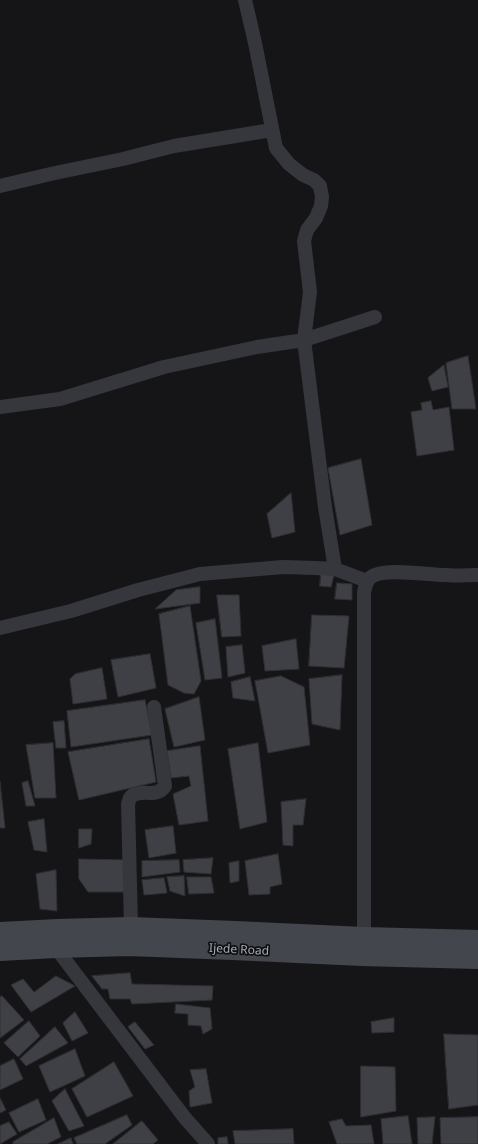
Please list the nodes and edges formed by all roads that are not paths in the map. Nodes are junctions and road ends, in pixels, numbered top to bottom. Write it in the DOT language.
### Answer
graph roads {
  1 [pos="245,0"];
  2 [pos="272,130"];
  3 [pos="0,186"];
  4 [pos="375,317"];
  5 [pos="304,340"];
  6 [pos="0,407"];
  7 [pos="335,569"];
  8 [pos="478,575"];
  9 [pos="367,581"];
  10 [pos="0,628"];
  11 [pos="154,707"];
  12 [pos="131,927"];
  13 [pos="0,932"];
  14 [pos="364,937"];
  15 [pos="478,940"];
  16 [pos="56,948"];
  17 [pos="0,951"];
  18 [pos="478,959"];
  19 [pos="208,1144"];
  1 -- 2 [label="street"];
  2 -- 3 [label="street"];
  2 -- 5 [label="street"];
  4 -- 5 [label="street"];
  5 -- 6 [label="street"];
  5 -- 7 [label="street"];
  7 -- 9 [label="street"];
  7 -- 10 [label="street"];
  8 -- 9 [label="street"];
  9 -- 14 [label="street"];
  11 -- 12 [label="street"];
  12 -- 13 [label="main road, Ijede Road"];
  12 -- 14 [label="main road, Ijede Road"];
  14 -- 15 [label="main road, Ijede Road"];
  16 -- 17 [label="main road, Ijede Road"];
  16 -- 18 [label="main road, Ijede Road"];
  16 -- 19 [label="street"];
}
